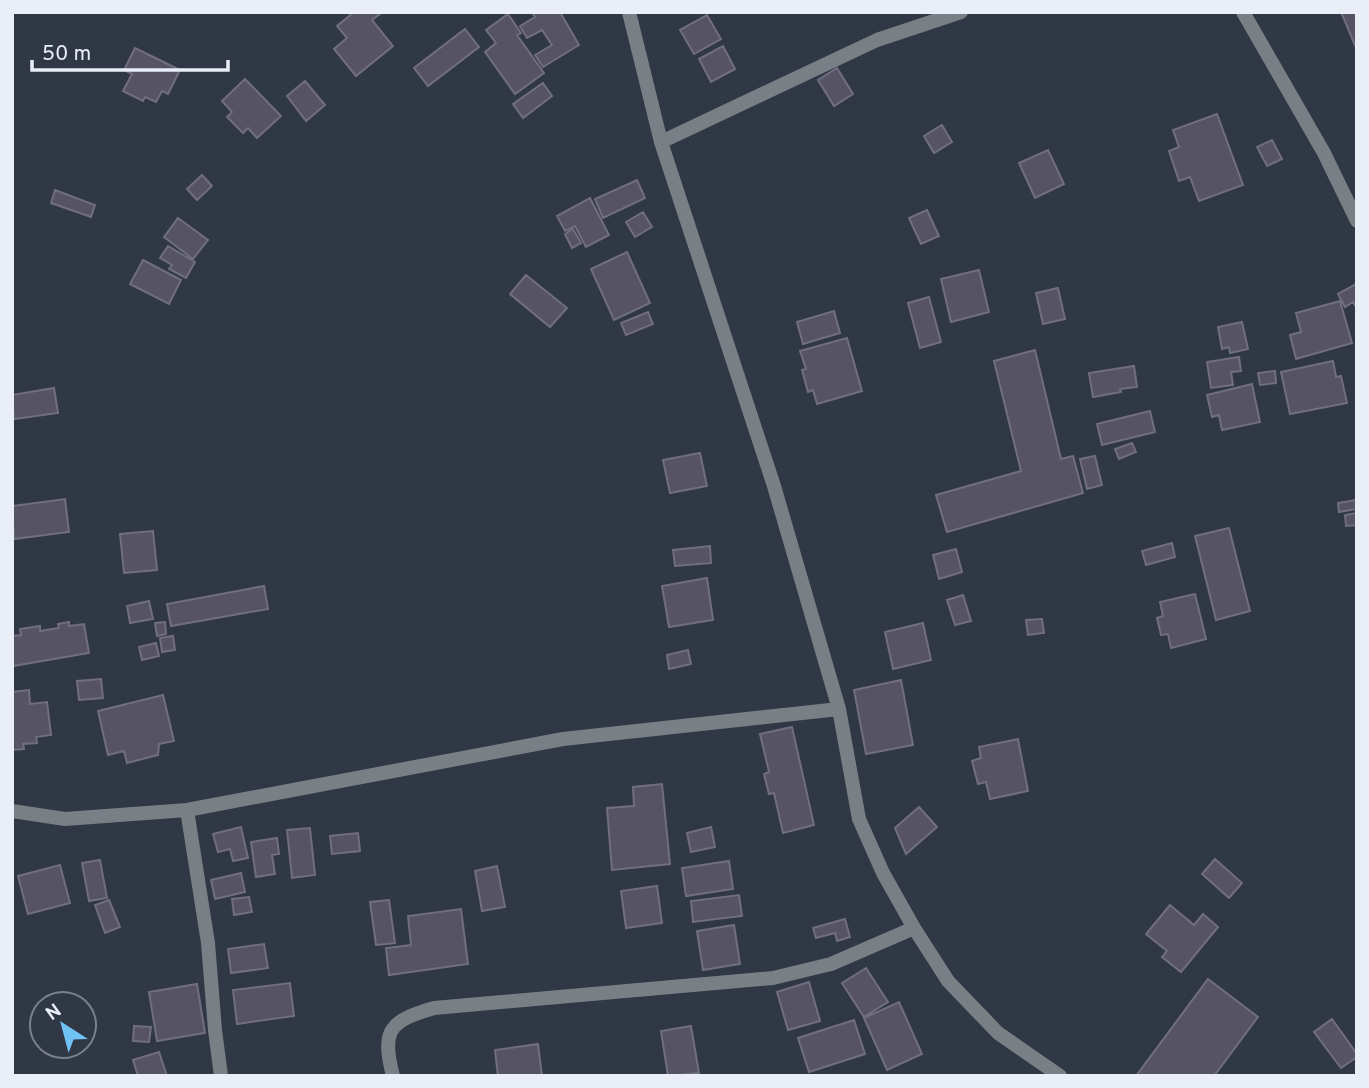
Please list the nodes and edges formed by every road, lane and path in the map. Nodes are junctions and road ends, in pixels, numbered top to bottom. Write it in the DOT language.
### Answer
graph roads {
  1 [pos="629,12"];
  2 [pos="961,12"];
  3 [pos="1243,12"];
  4 [pos="661,142"];
  5 [pos="1357,220"];
  6 [pos="839,709"];
  7 [pos="187,810"];
  8 [pos="12,811"];
  9 [pos="914,929"];
  10 [pos="221,1076"];
  11 [pos="393,1076"];
  12 [pos="1060,1076"];
  1 -- 4 [label="street"];
  2 -- 4 [label="street"];
  3 -- 5 [label="street"];
  4 -- 6 [label="street"];
  6 -- 7 [label="street"];
  6 -- 9 [label="street"];
  7 -- 8 [label="street"];
  7 -- 10 [label="street"];
  9 -- 11 [label="street"];
  9 -- 12 [label="street"];
}
